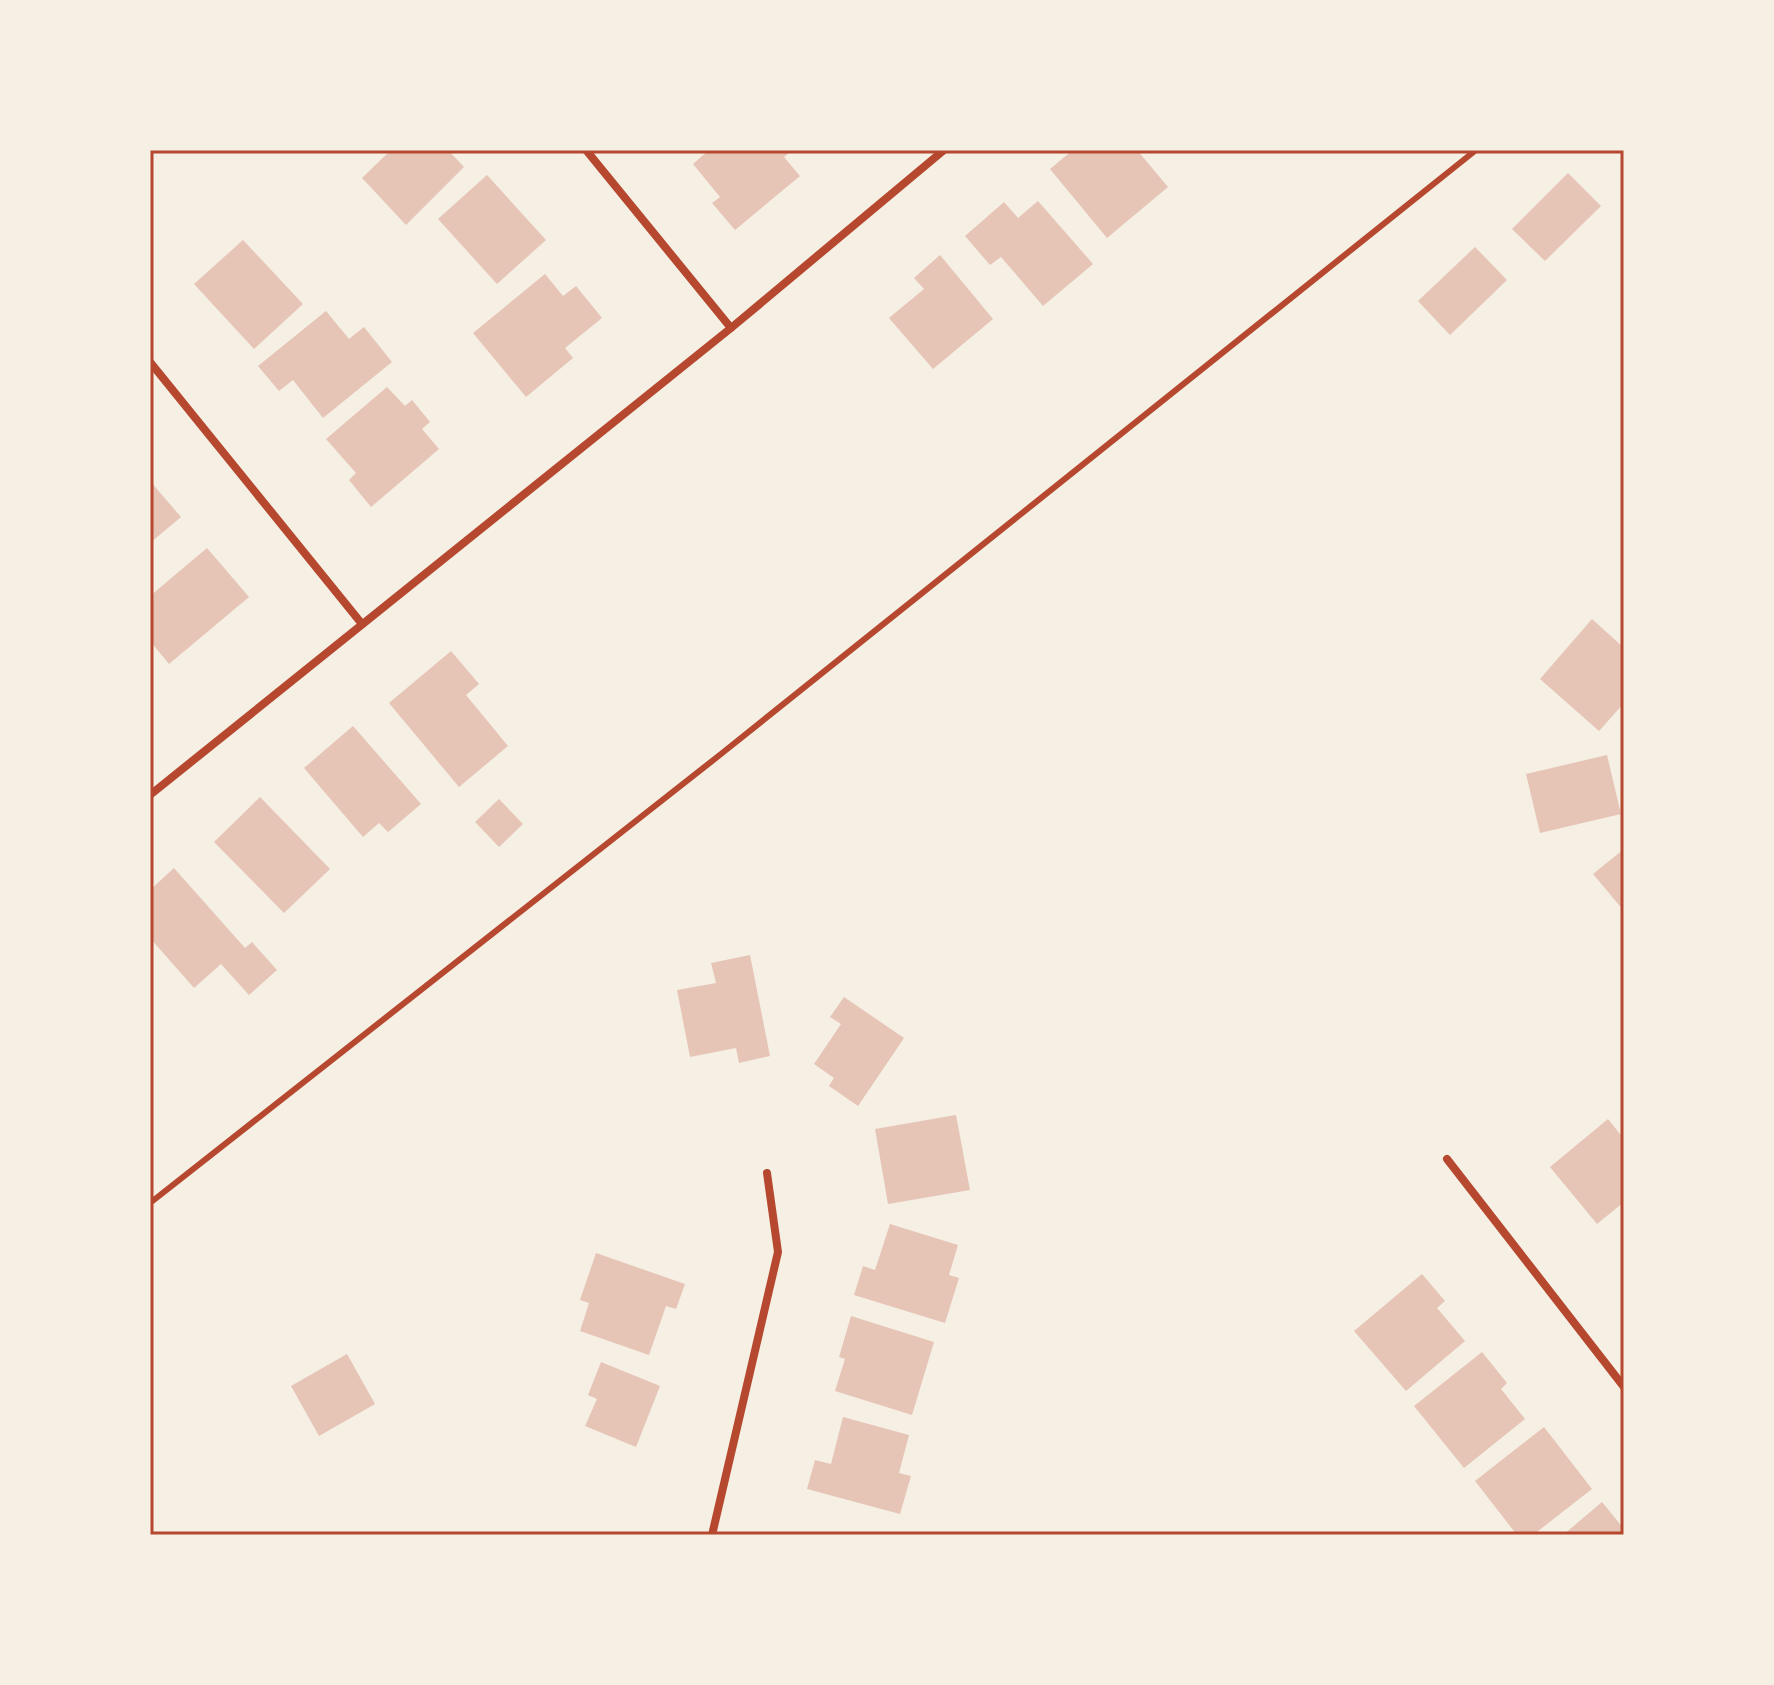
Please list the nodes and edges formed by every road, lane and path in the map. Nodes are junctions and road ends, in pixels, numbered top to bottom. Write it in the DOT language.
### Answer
graph roads {
  1 [pos="586,150"];
  2 [pos="944,150"];
  3 [pos="1476,150"];
  4 [pos="731,328"];
  5 [pos="150,362"];
  6 [pos="362,624"];
  7 [pos="150,795"];
  8 [pos="1447,1159"];
  9 [pos="767,1173"];
  10 [pos="150,1203"];
  11 [pos="1624,1387"];
  12 [pos="712,1535"];
  1 -- 4 [label="street"];
  2 -- 4 [label="street"];
  3 -- 10 [label="lane"];
  4 -- 6 [label="street"];
  5 -- 6 [label="street"];
  6 -- 7 [label="street"];
  8 -- 11 [label="street"];
  9 -- 12 [label="street"];
}
